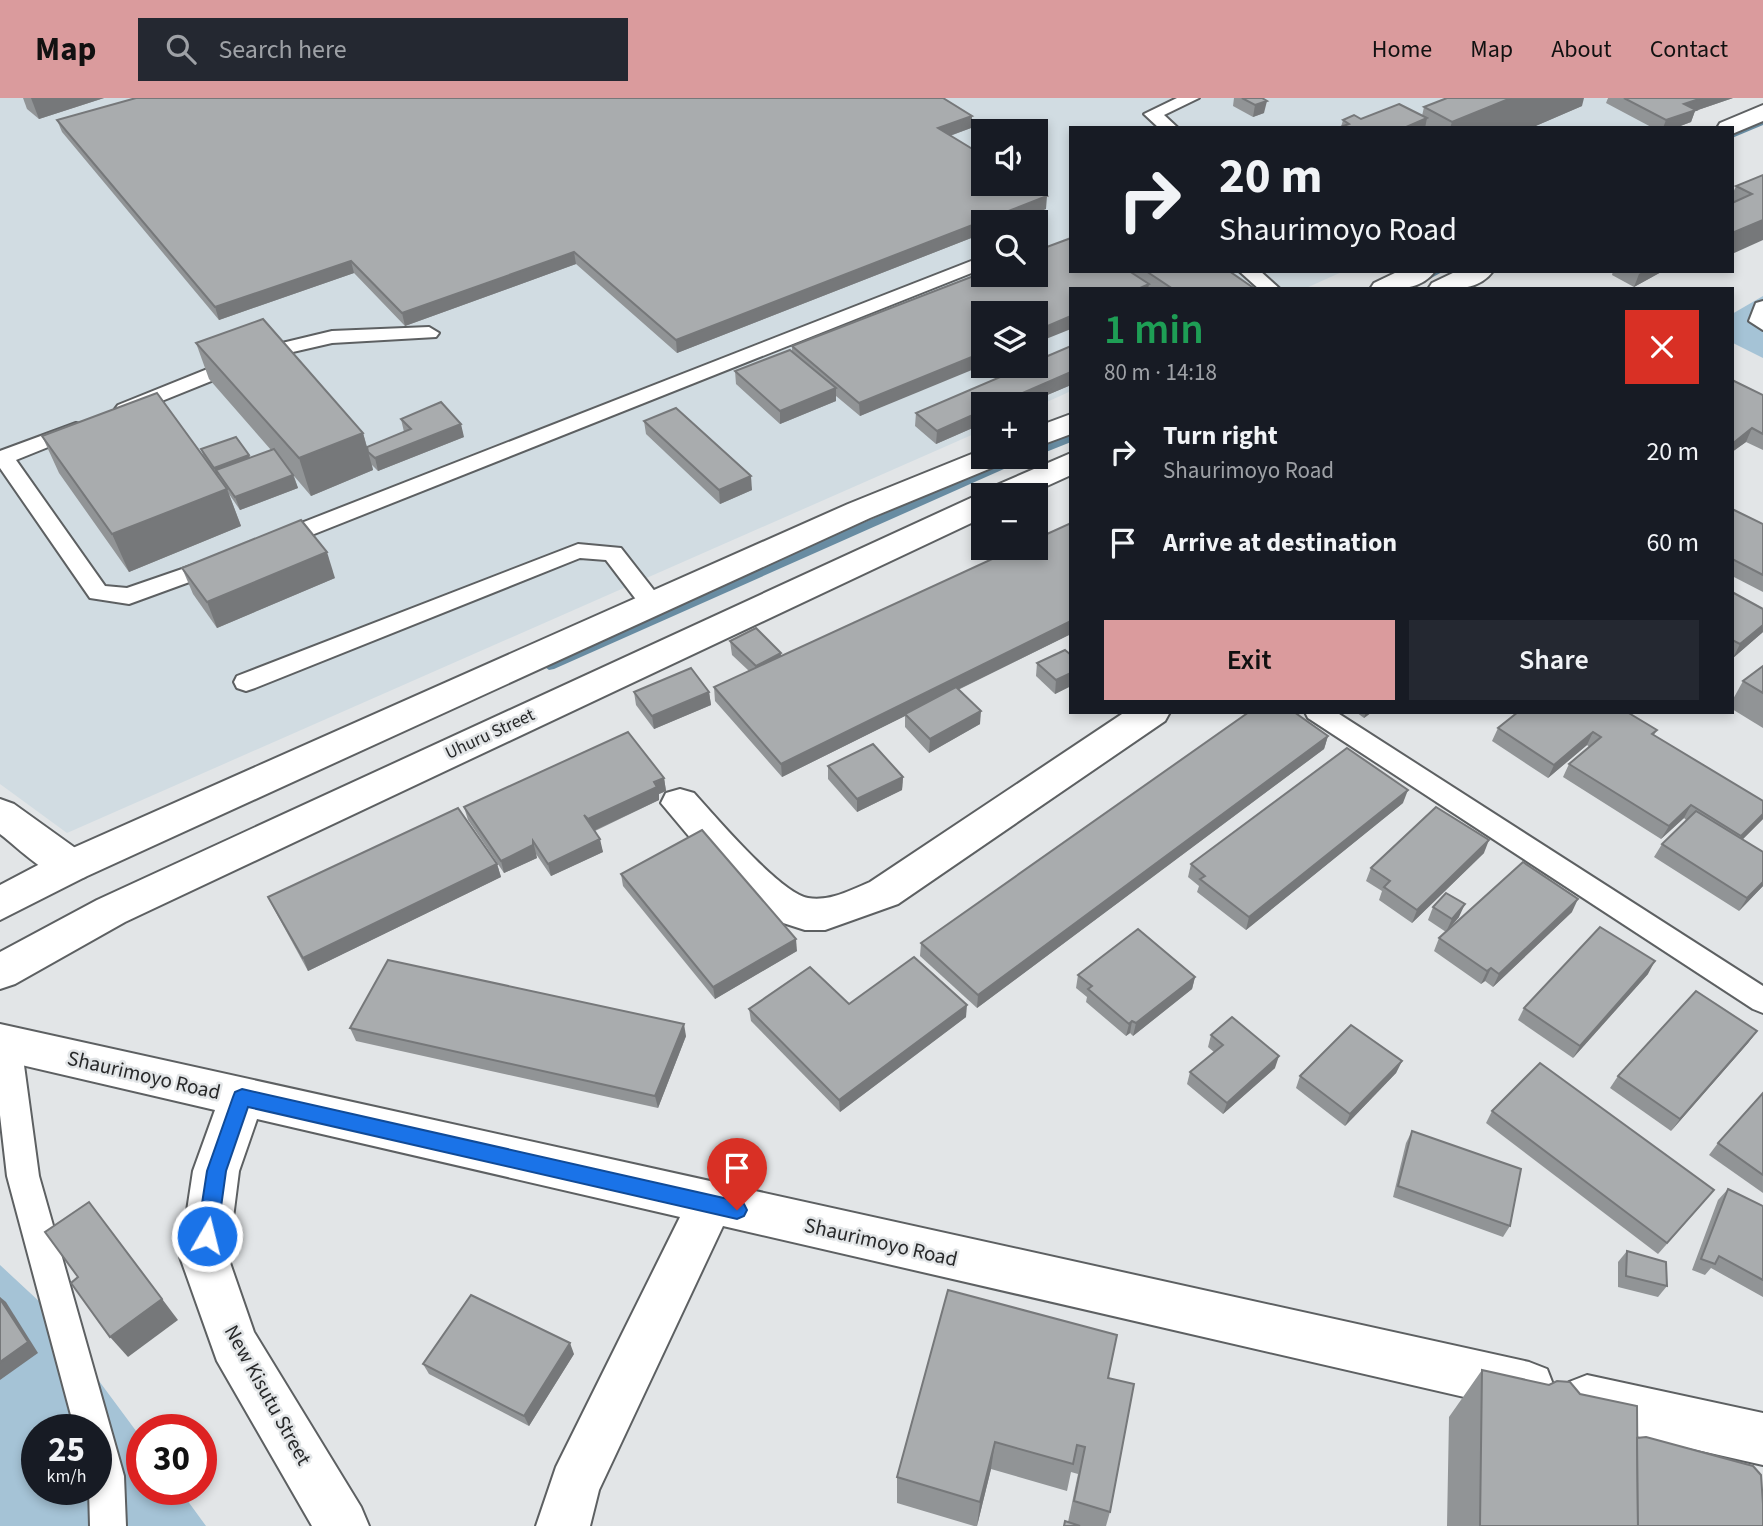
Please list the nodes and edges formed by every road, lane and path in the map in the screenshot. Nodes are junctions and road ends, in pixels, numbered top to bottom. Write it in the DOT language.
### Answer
graph roads {
  1 [pos="1191,98"];
  2 [pos="1763,112"];
  3 [pos="1167,126"];
  4 [pos="1734,126"];
  5 [pos="1763,138"];
  6 [pos="1734,151"];
  7 [pos="971,266"];
  8 [pos="1251,273"];
  9 [pos="1417,273"];
  10 [pos="1475,273"];
  11 [pos="1268,287"];
  12 [pos="1388,287"];
  13 [pos="1446,287"];
  14 [pos="1763,307"];
  15 [pos="1763,324"];
  16 [pos="429,333"];
  17 [pos="1069,424"];
  18 [pos="1048,433"];
  19 [pos="2,458"];
  20 [pos="971,464"];
  21 [pos="1069,464"];
  22 [pos="1027,483"];
  23 [pos="971,510"];
  24 [pos="652,604"];
  25 [pos="246,682"];
  26 [pos="1149,714"];
  27 [pos="1320,714"];
  28 [pos="680,803"];
  29 [pos="0,814"];
  30 [pos="71,866"];
  31 [pos="0,904"];
  32 [pos="0,972"];
  33 [pos="1763,1001"];
  34 [pos="3,1042"];
  35 [pos="242,1097"];
  36 [pos="710,1204"];
  37 [pos="89,1414"];
  38 [pos="1763,1439"];
  39 [pos="107,1505"];
  40 [pos="108,1526"];
  41 [pos="342,1526"];
  42 [pos="563,1526"];
  1 -- 3 [label="lane"];
  2 -- 4 [label="street"];
  5 -- 6 [label="street"];
  7 -- 19 [label="lane"];
  8 -- 11 [label="lane"];
  9 -- 12 [label="street"];
  10 -- 13 [label="street"];
  14 -- 15 [label="lane"];
  16 -- 19 [label="lane"];
  17 -- 18 [label="street"];
  20 -- 24 [label="street"];
  21 -- 22 [label="street"];
  23 -- 32 [label="street, Uhuru Street"];
  24 -- 25 [label="lane"];
  24 -- 30 [label="street"];
  26 -- 28 [label="street"];
  27 -- 33 [label="lane"];
  29 -- 30 [label="street"];
  30 -- 31 [label="street"];
  34 -- 35 [label="street, Shaurimoyo Road"];
  34 -- 37 [label="lane"];
  35 -- 36 [label="street, Shaurimoyo Road"];
  35 -- 41 [label="street, New Kisutu Street"];
  36 -- 38 [label="street, Shaurimoyo Road"];
  36 -- 42 [label="street"];
  39 -- 40 [label="lane"];
}
